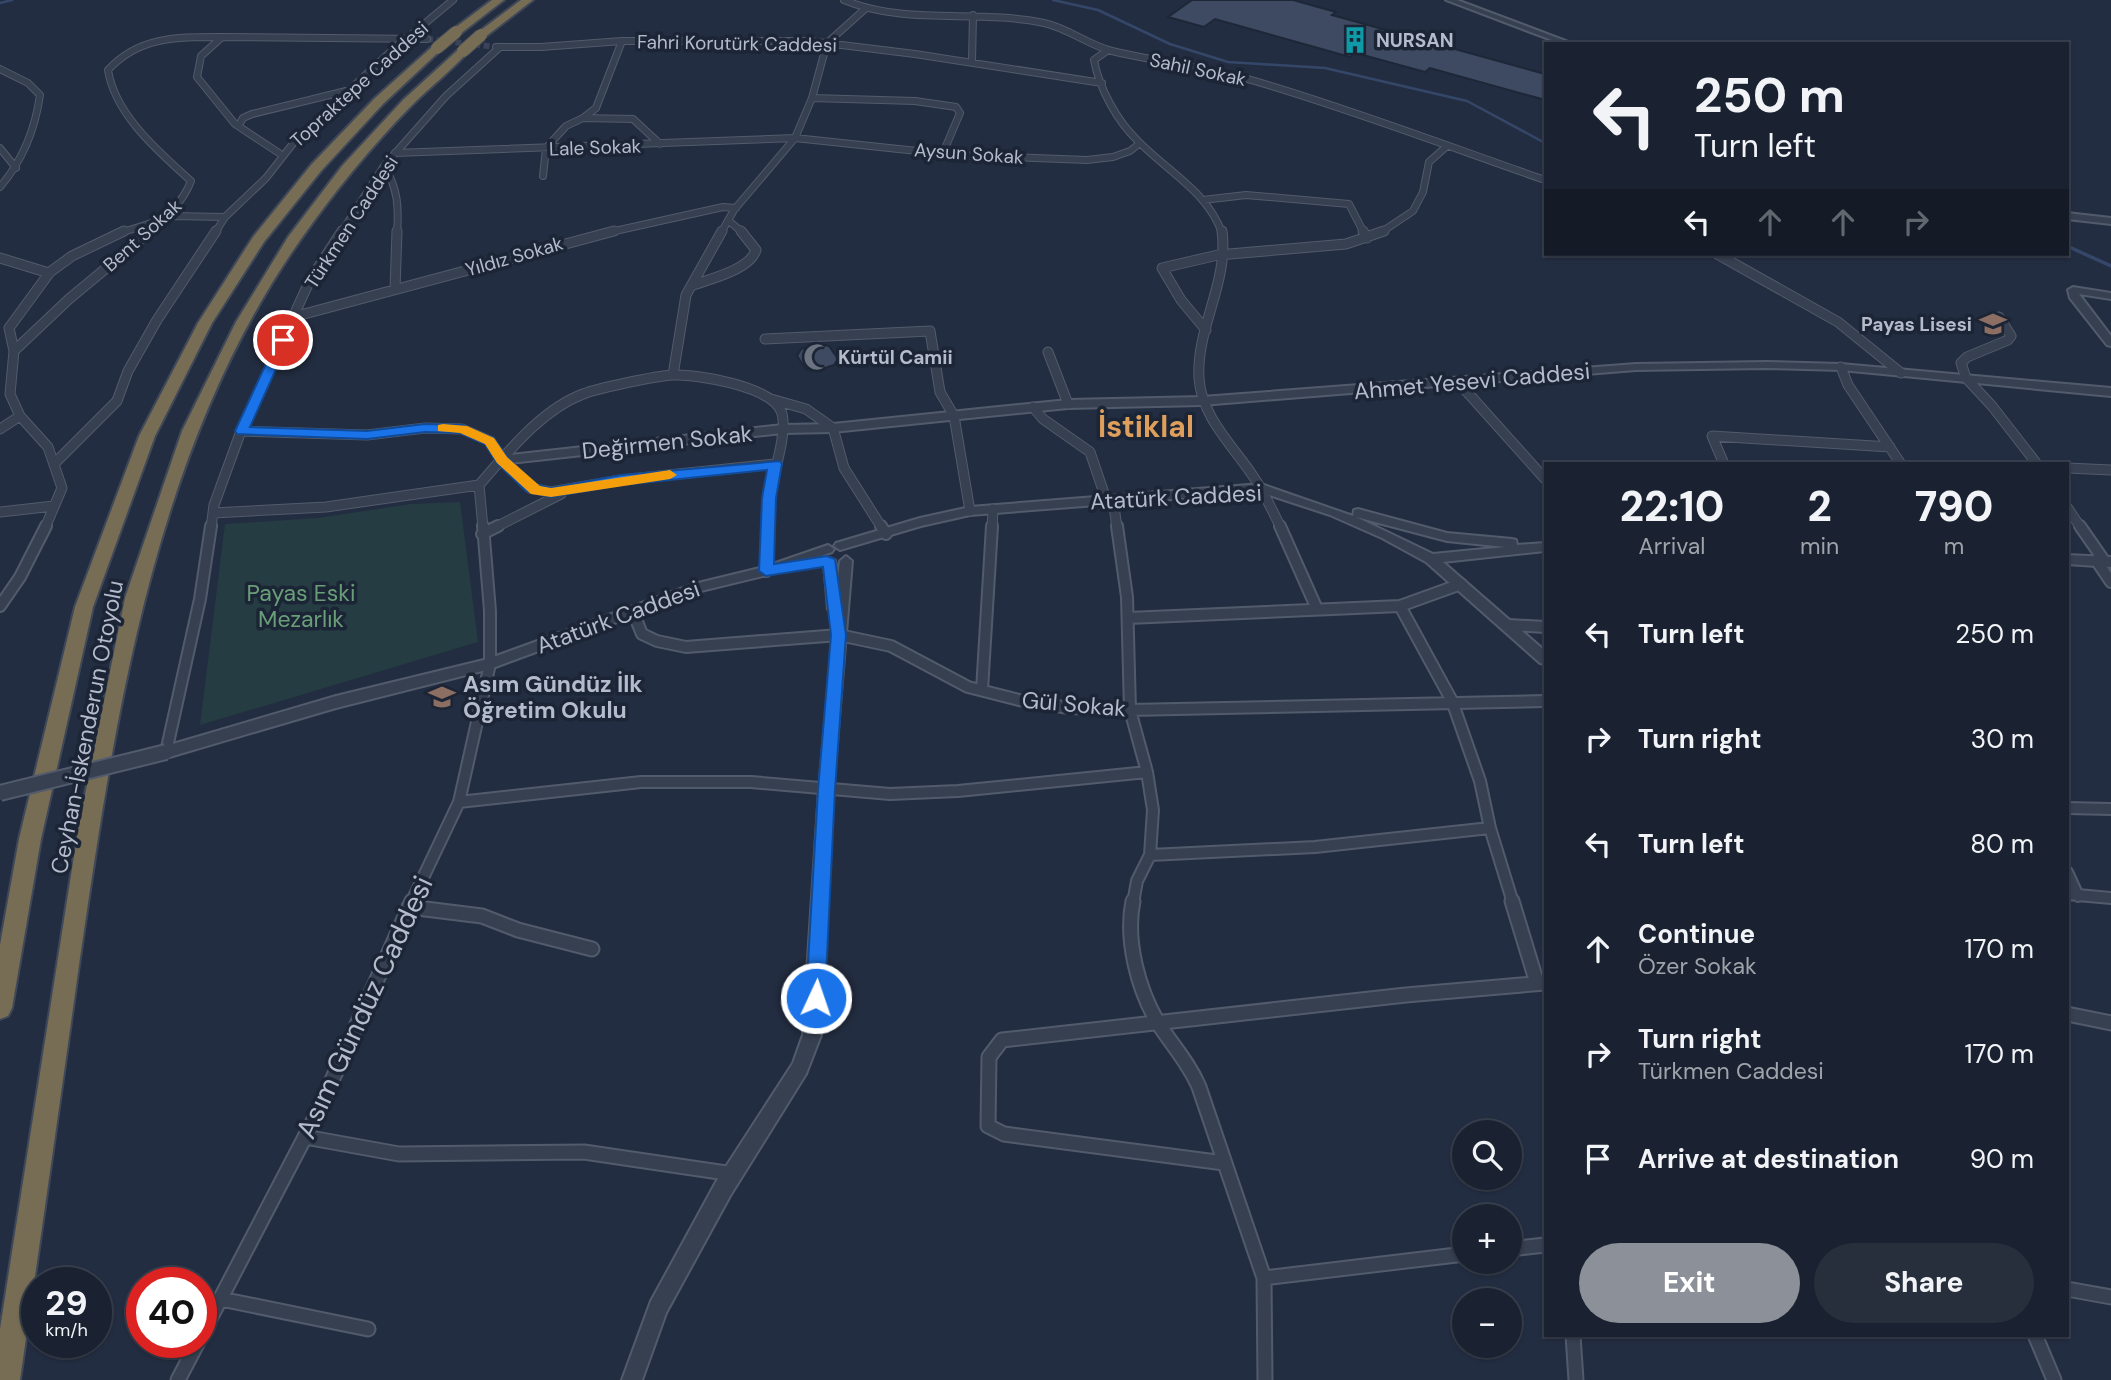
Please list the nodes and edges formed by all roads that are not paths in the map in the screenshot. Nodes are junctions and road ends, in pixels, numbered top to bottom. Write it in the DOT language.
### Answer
graph roads {
  1 [pos="453,0"];
  2 [pos="499,0"];
  3 [pos="528,0"];
  4 [pos="844,0"];
  5 [pos="1450,0"];
  6 [pos="864,9"];
  7 [pos="973,15"];
  8 [pos="222,37"];
  9 [pos="412,37"];
  10 [pos="622,41"];
  11 [pos="1565,42"];
  12 [pos="827,43"];
  13 [pos="432,44"];
  14 [pos="498,47"];
  15 [pos="1108,50"];
  16 [pos="972,62"];
  17 [pos="0,69"];
  18 [pos="1101,83"];
  19 [pos="349,91"];
  20 [pos="811,97"];
  21 [pos="583,118"];
  22 [pos="236,122"];
  23 [pos="795,138"];
  24 [pos="1140,143"];
  25 [pos="660,144"];
  26 [pos="1447,146"];
  27 [pos="0,148"];
  28 [pos="546,149"];
  29 [pos="395,153"];
  30 [pos="943,153"];
  31 [pos="282,155"];
  32 [pos="384,166"];
  33 [pos="16,168"];
  34 [pos="543,176"];
  35 [pos="1544,180"];
  36 [pos="0,187"];
  37 [pos="1203,200"];
  38 [pos="736,208"];
  39 [pos="2069,216"];
  40 [pos="166,217"];
  41 [pos="225,217"];
  42 [pos="728,220"];
  43 [pos="2111,221"];
  44 [pos="1367,238"];
  45 [pos="1223,254"];
  46 [pos="1721,256"];
  47 [pos="0,258"];
  48 [pos="49,273"];
  49 [pos="691,286"];
  50 [pos="395,289"];
  51 [pos="2111,296"];
  52 [pos="293,317"];
  53 [pos="1999,317"];
  54 [pos="1206,330"];
  55 [pos="765,339"];
  56 [pos="2111,343"];
  57 [pos="14,351"];
  58 [pos="1048,352"];
  59 [pos="1841,367"];
  60 [pos="1901,373"];
  61 [pos="673,375"];
  62 [pos="1966,378"];
  63 [pos="1459,383"];
  64 [pos="2111,392"];
  65 [pos="770,398"];
  66 [pos="1202,401"];
  67 [pos="1068,404"];
  68 [pos="1033,407"];
  69 [pos="20,416"];
  70 [pos="954,416"];
  71 [pos="833,428"];
  72 [pos="0,429"];
  73 [pos="783,429"];
  74 [pos="242,431"];
  75 [pos="1890,447"];
  76 [pos="502,460"];
  77 [pos="1723,462"];
  78 [pos="1900,462"];
  79 [pos="2034,462"];
  80 [pos="54,464"];
  81 [pos="775,464"];
  82 [pos="2069,468"];
  83 [pos="2111,470"];
  84 [pos="1544,478"];
  85 [pos="479,485"];
  86 [pos="1261,488"];
  87 [pos="568,490"];
  88 [pos="1110,499"];
  89 [pos="54,506"];
  90 [pos="993,509"];
  91 [pos="2069,510"];
  92 [pos="970,511"];
  93 [pos="0,513"];
  94 [pos="213,513"];
  95 [pos="1429,532"];
  96 [pos="482,534"];
  97 [pos="886,534"];
  98 [pos="1447,537"];
  99 [pos="1544,545"];
  100 [pos="1544,545"];
  101 [pos="1418,552"];
  102 [pos="837,556"];
  103 [pos="1457,556"];
  104 [pos="1431,559"];
  105 [pos="2069,559"];
  106 [pos="2104,562"];
  107 [pos="766,571"];
  108 [pos="2111,582"];
  109 [pos="1461,584"];
  110 [pos="1400,606"];
  111 [pos="0,607"];
  112 [pos="1317,609"];
  113 [pos="633,612"];
  114 [pos="1128,618"];
  115 [pos="1504,621"];
  116 [pos="1544,627"];
  117 [pos="839,635"];
  118 [pos="1544,658"];
  119 [pos="490,664"];
  120 [pos="982,690"];
  121 [pos="1452,701"];
  122 [pos="1544,701"];
  123 [pos="1130,710"];
  124 [pos="166,752"];
  125 [pos="1147,772"];
  126 [pos="826,790"];
  127 [pos="0,793"];
  128 [pos="459,802"];
  129 [pos="2069,808"];
  130 [pos="2111,809"];
  131 [pos="1490,828"];
  132 [pos="1150,855"];
  133 [pos="2072,895"];
  134 [pos="2111,898"];
  135 [pos="408,907"];
  136 [pos="592,950"];
  137 [pos="1541,983"];
  138 [pos="0,1009"];
  139 [pos="2069,1013"];
  140 [pos="1158,1023"];
  141 [pos="2111,1023"];
  142 [pos="305,1137"];
  143 [pos="1224,1163"];
  144 [pos="733,1174"];
  145 [pos="1544,1245"];
  146 [pos="1522,1248"];
  147 [pos="1452,1256"];
  148 [pos="1264,1278"];
  149 [pos="2069,1289"];
  150 [pos="2111,1297"];
  151 [pos="221,1299"];
  152 [pos="217,1306"];
  153 [pos="368,1329"];
  154 [pos="1573,1337"];
  155 [pos="2036,1337"];
  156 [pos="190,1358"];
  157 [pos="6,1380"];
  158 [pos="178,1380"];
  159 [pos="632,1380"];
  160 [pos="1265,1380"];
  161 [pos="1576,1380"];
  162 [pos="2054,1380"];
  1 -- 9 [label="street, Topraktepe Caddesi"];
  2 -- 13 [label="highway, Ceyhan-İskenderun Otoyolu, bridge"];
  3 -- 157 [label="highway, Ceyhan-İskenderun Otoyolu, bridge"];
  4 -- 6 [label="street, Sahil Sokak"];
  5 -- 11 [label="street"];
  6 -- 7 [label="street, Sahil Sokak"];
  6 -- 12 [label="street"];
  7 -- 15 [label="street, Sahil Sokak"];
  7 -- 16 [label="street"];
  8 -- 9 [label="street"];
  8 -- 22 [label="street"];
  8 -- 40 [label="street, Bent Sokak"];
  9 -- 13 [label="street"];
  9 -- 19 [label="street, Topraktepe Caddesi"];
  10 -- 12 [label="street, Fahri Korutürk Caddesi"];
  10 -- 14 [label="street, Fahri Korutürk Caddesi"];
  10 -- 21 [label="street"];
  12 -- 16 [label="street, Fahri Korutürk Caddesi"];
  12 -- 20 [label="street"];
  13 -- 138 [label="highway, Ceyhan-İskenderun Otoyolu"];
  14 -- 29 [label="street, Türkmen Caddesi"];
  15 -- 18 [label="street"];
  15 -- 26 [label="street, Sahil Sokak"];
  16 -- 18 [label="street, Fahri Korutürk Caddesi"];
  17 -- 33 [label="street"];
  18 -- 24 [label="street"];
  19 -- 22 [label="street"];
  19 -- 31 [label="street, Topraktepe Caddesi"];
  20 -- 23 [label="street"];
  20 -- 30 [label="street"];
  21 -- 25 [label="street"];
  21 -- 28 [label="street"];
  22 -- 31 [label="street"];
  23 -- 25 [label="street, Lale Sokak"];
  23 -- 30 [label="street, Aysun Sokak"];
  23 -- 38 [label="street"];
  24 -- 30 [label="street, Aysun Sokak"];
  24 -- 37 [label="street"];
  25 -- 28 [label="street, Lale Sokak"];
  26 -- 35 [label="street, Sahil Sokak"];
  26 -- 44 [label="street"];
  27 -- 33 [label="street"];
  28 -- 29 [label="street, Lale Sokak"];
  28 -- 34 [label="street"];
  29 -- 32 [label="street, Türkmen Caddesi"];
  31 -- 41 [label="street, Topraktepe Caddesi"];
  32 -- 50 [label="street"];
  32 -- 52 [label="street, Türkmen Caddesi"];
  33 -- 36 [label="street"];
  37 -- 44 [label="street"];
  37 -- 45 [label="street"];
  38 -- 42 [label="street"];
  38 -- 50 [label="street, Yıldız Sokak"];
  39 -- 43 [label="street"];
  40 -- 41 [label="street"];
  40 -- 48 [label="street"];
  40 -- 57 [label="street, Bent Sokak"];
  41 -- 80 [label="street, Topraktepe Caddesi"];
  42 -- 49 [label="street"];
  42 -- 49 [label="street"];
  44 -- 45 [label="street"];
  45 -- 54 [label="street"];
  45 -- 54 [label="street"];
  46 -- 60 [label="street"];
  47 -- 48 [label="street"];
  48 -- 57 [label="street"];
  49 -- 61 [label="street"];
  50 -- 52 [label="street, Yıldız Sokak"];
  51 -- 56 [label="street"];
  52 -- 74 [label="street, Türkmen Caddesi"];
  53 -- 62 [label="street"];
  54 -- 66 [label="street"];
  55 -- 70 [label="street"];
  57 -- 69 [label="street"];
  58 -- 67 [label="street"];
  59 -- 60 [label="street, Ahmet Yesevi Caddesi"];
  59 -- 63 [label="street, Ahmet Yesevi Caddesi"];
  59 -- 75 [label="street"];
  60 -- 62 [label="street, Ahmet Yesevi Caddesi"];
  61 -- 65 [label="street"];
  61 -- 76 [label="street"];
  62 -- 64 [label="street, Ahmet Yesevi Caddesi"];
  62 -- 79 [label="street"];
  63 -- 66 [label="street, Ahmet Yesevi Caddesi"];
  63 -- 84 [label="street"];
  65 -- 71 [label="street"];
  65 -- 73 [label="street"];
  66 -- 67 [label="street, Ahmet Yesevi Caddesi"];
  66 -- 86 [label="street"];
  67 -- 68 [label="street, Ahmet Yesevi Caddesi"];
  68 -- 70 [label="street, Ahmet Yesevi Caddesi"];
  68 -- 88 [label="street"];
  69 -- 72 [label="street"];
  69 -- 80 [label="street"];
  70 -- 71 [label="street, Ahmet Yesevi Caddesi"];
  70 -- 92 [label="street"];
  71 -- 73 [label="street, Değirmen Sokak"];
  71 -- 97 [label="street"];
  73 -- 76 [label="street, Değirmen Sokak"];
  73 -- 81 [label="street"];
  74 -- 76 [label="street"];
  74 -- 94 [label="street, Türkmen Caddesi"];
  75 -- 77 [label="street"];
  75 -- 78 [label="street"];
  76 -- 85 [label="street"];
  76 -- 87 [label="street"];
  80 -- 89 [label="street"];
  81 -- 87 [label="street"];
  81 -- 107 [label="street"];
  82 -- 83 [label="street"];
  85 -- 94 [label="street"];
  85 -- 96 [label="street, Asım Gündüz Caddesi"];
  86 -- 88 [label="street, Atatürk Caddesi"];
  86 -- 95 [label="street"];
  86 -- 101 [label="street, Atatürk Caddesi"];
  86 -- 112 [label="street"];
  87 -- 96 [label="street"];
  88 -- 90 [label="street, Atatürk Caddesi"];
  88 -- 114 [label="street"];
  89 -- 93 [label="street"];
  89 -- 111 [label="street"];
  90 -- 92 [label="street, Atatürk Caddesi"];
  90 -- 120 [label="street"];
  91 -- 106 [label="street"];
  92 -- 97 [label="street, Atatürk Caddesi"];
  94 -- 124 [label="street, Türkmen Caddesi"];
  95 -- 98 [label="street"];
  95 -- 101 [label="street"];
  96 -- 119 [label="street, Asım Gündüz Caddesi"];
  97 -- 102 [label="street, Atatürk Caddesi"];
  98 -- 99 [label="street"];
  98 -- 103 [label="street"];
  100 -- 103 [label="street"];
  101 -- 104 [label="street, Atatürk Caddesi"];
  102 -- 107 [label="street, Atatürk Caddesi"];
  102 -- 117 [label="street"];
  103 -- 104 [label="street"];
  103 -- 115 [label="street"];
  104 -- 109 [label="street, Atatürk Caddesi"];
  105 -- 106 [label="street"];
  106 -- 108 [label="street"];
  107 -- 113 [label="street, Atatürk Caddesi"];
  109 -- 110 [label="street"];
  109 -- 115 [label="street, Atatürk Caddesi"];
  110 -- 112 [label="street"];
  110 -- 121 [label="street"];
  112 -- 114 [label="street"];
  113 -- 117 [label="street, Gül Sokak"];
  113 -- 119 [label="street, Atatürk Caddesi"];
  114 -- 123 [label="street"];
  115 -- 116 [label="street"];
  115 -- 118 [label="street"];
  117 -- 120 [label="street, Gül Sokak"];
  117 -- 126 [label="street"];
  119 -- 124 [label="street, Atatürk Caddesi"];
  119 -- 128 [label="street, Asım Gündüz Caddesi"];
  120 -- 123 [label="street, Gül Sokak"];
  121 -- 122 [label="street, Gül Sokak"];
  121 -- 123 [label="street, Gül Sokak"];
  121 -- 131 [label="street"];
  123 -- 125 [label="street"];
  124 -- 127 [label="street, Atatürk Caddesi, bridge"];
  125 -- 126 [label="street"];
  125 -- 132 [label="street"];
  126 -- 128 [label="street"];
  126 -- 144 [label="street"];
  128 -- 135 [label="street, Asım Gündüz Caddesi"];
  129 -- 130 [label="street"];
  131 -- 132 [label="street"];
  131 -- 137 [label="street"];
  132 -- 140 [label="street"];
  133 -- 134 [label="street"];
  135 -- 136 [label="street"];
  135 -- 142 [label="street, Asım Gündüz Caddesi"];
  137 -- 140 [label="street"];
  139 -- 141 [label="street"];
  140 -- 143 [label="street"];
  140 -- 143 [label="street"];
  142 -- 144 [label="street"];
  142 -- 151 [label="street, Asım Gündüz Caddesi"];
  143 -- 148 [label="street"];
  144 -- 159 [label="street"];
  145 -- 146 [label="street"];
  147 -- 148 [label="street"];
  148 -- 160 [label="street"];
  149 -- 150 [label="street"];
  151 -- 152 [label="street, Asım Gündüz Caddesi"];
  151 -- 153 [label="street"];
  154 -- 161 [label="street"];
  155 -- 162 [label="street"];
  156 -- 158 [label="street"];
}
